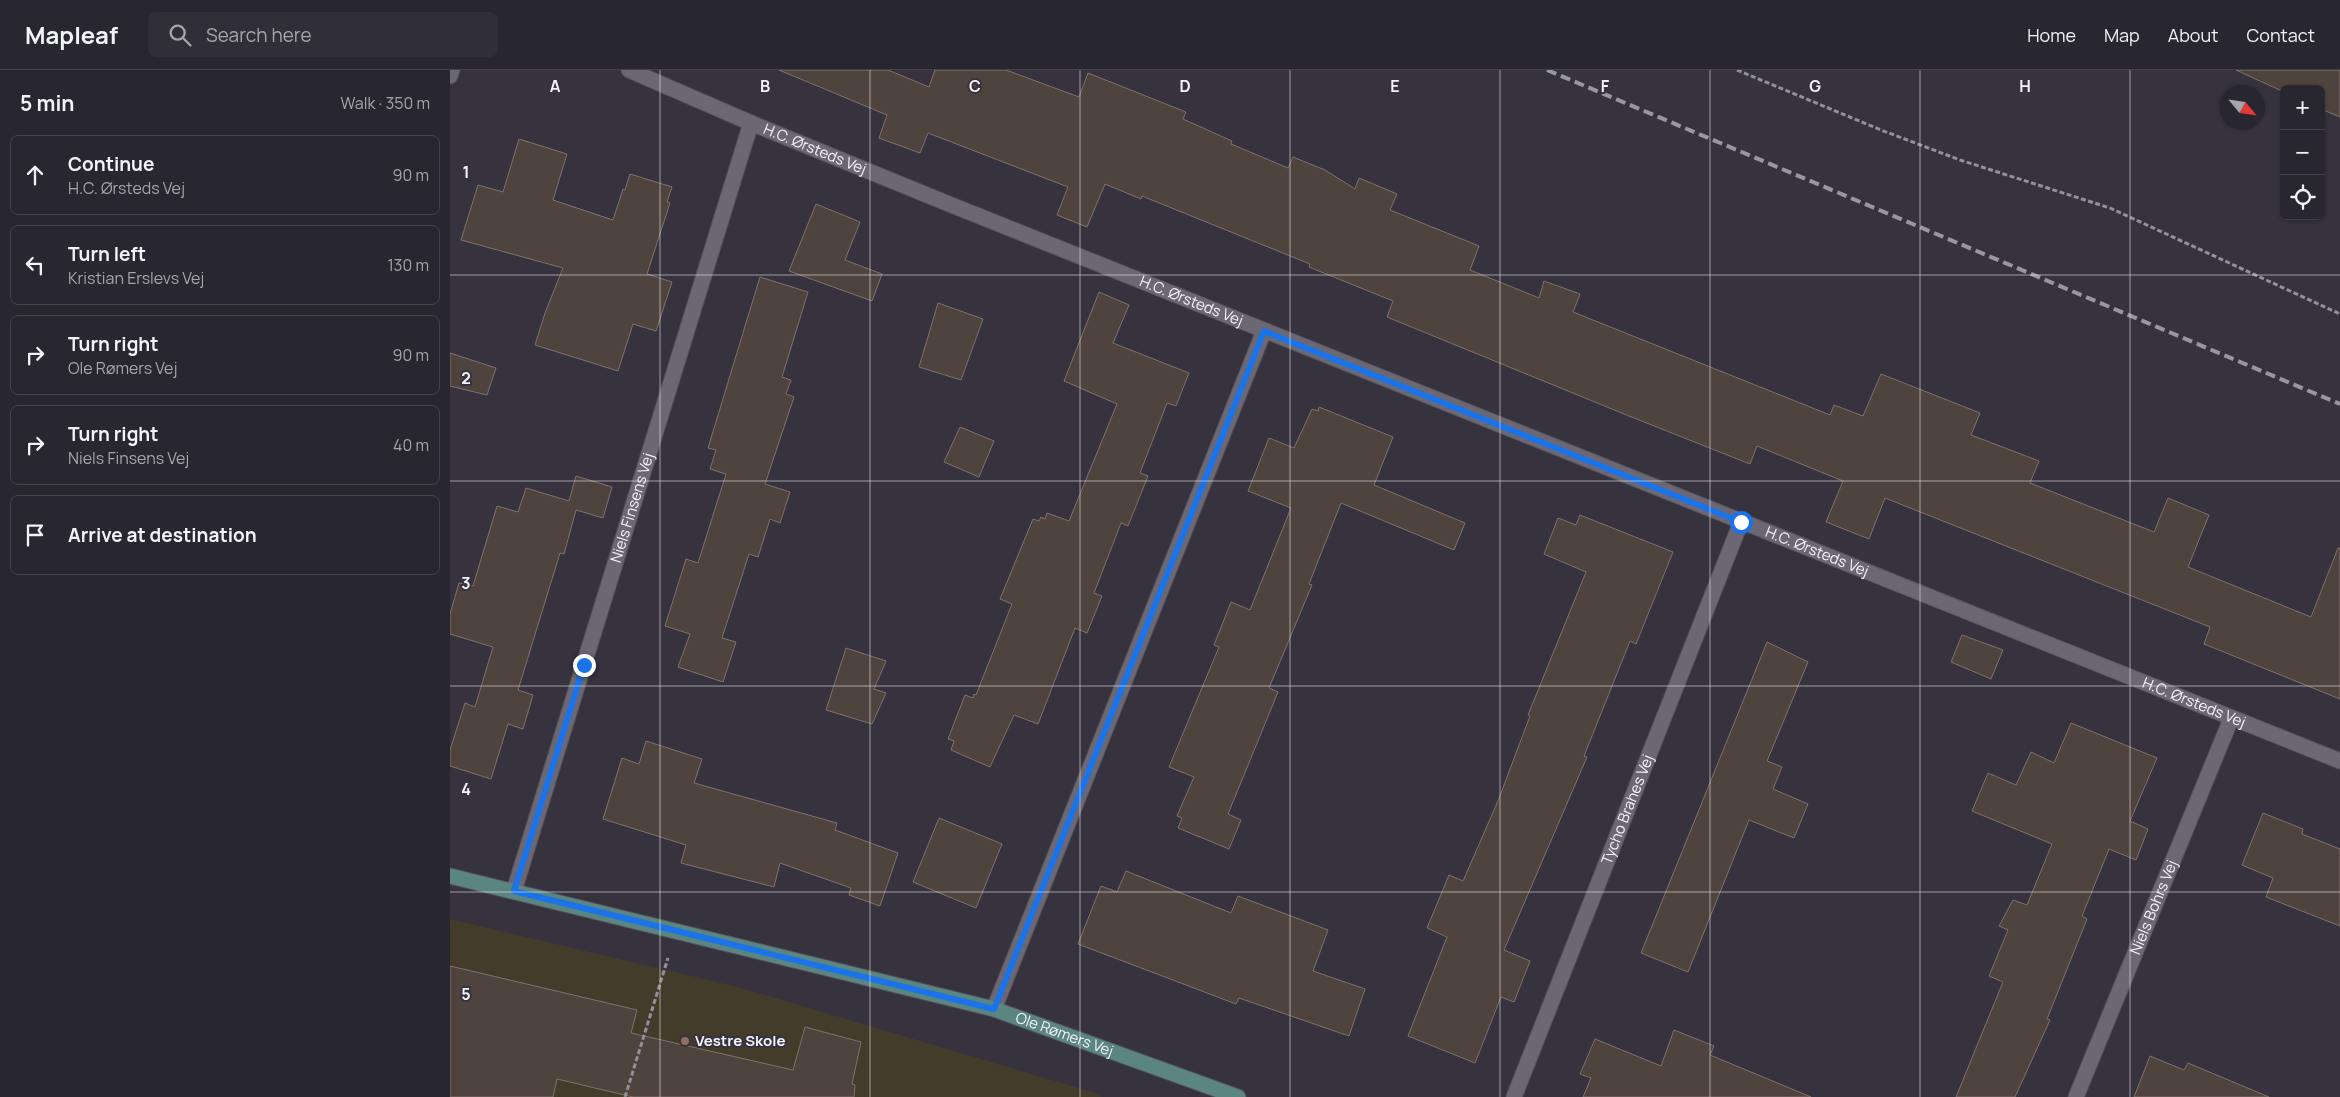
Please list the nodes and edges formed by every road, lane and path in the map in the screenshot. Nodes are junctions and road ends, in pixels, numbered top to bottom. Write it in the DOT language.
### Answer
graph roads {
  1 [pos="452,70"];
  2 [pos="629,70"];
  3 [pos="1737,70"];
  4 [pos="450,76"];
  5 [pos="751,123"];
  6 [pos="2340,314"];
  7 [pos="1264,331"];
  8 [pos="1741,522"];
  9 [pos="2232,718"];
  10 [pos="2340,761"];
  11 [pos="450,876"];
  12 [pos="514,891"];
  13 [pos="676,931"];
  14 [pos="994,1009"];
  15 [pos="625,1097"];
  16 [pos="1238,1097"];
  17 [pos="1514,1097"];
  18 [pos="2076,1097"];
  1 -- 4 [label="street"];
  2 -- 5 [label="street, H.C. Ørsteds Vej"];
  3 -- 6 [label="path"];
  5 -- 7 [label="street, H.C. Ørsteds Vej"];
  5 -- 12 [label="street, Niels Finsens Vej"];
  7 -- 8 [label="street, H.C. Ørsteds Vej"];
  7 -- 14 [label="street"];
  8 -- 9 [label="street, H.C. Ørsteds Vej"];
  8 -- 17 [label="street, Tycho Brahes Vej"];
  9 -- 10 [label="street, H.C. Ørsteds Vej"];
  9 -- 18 [label="street, Niels Bohrs Vej"];
  11 -- 12 [label="street, Ole Rømers Vej"];
  12 -- 13 [label="street, Ole Rømers Vej"];
  13 -- 14 [label="street, Ole Rømers Vej"];
  13 -- 15 [label="path"];
  14 -- 16 [label="street, Ole Rømers Vej"];
}
